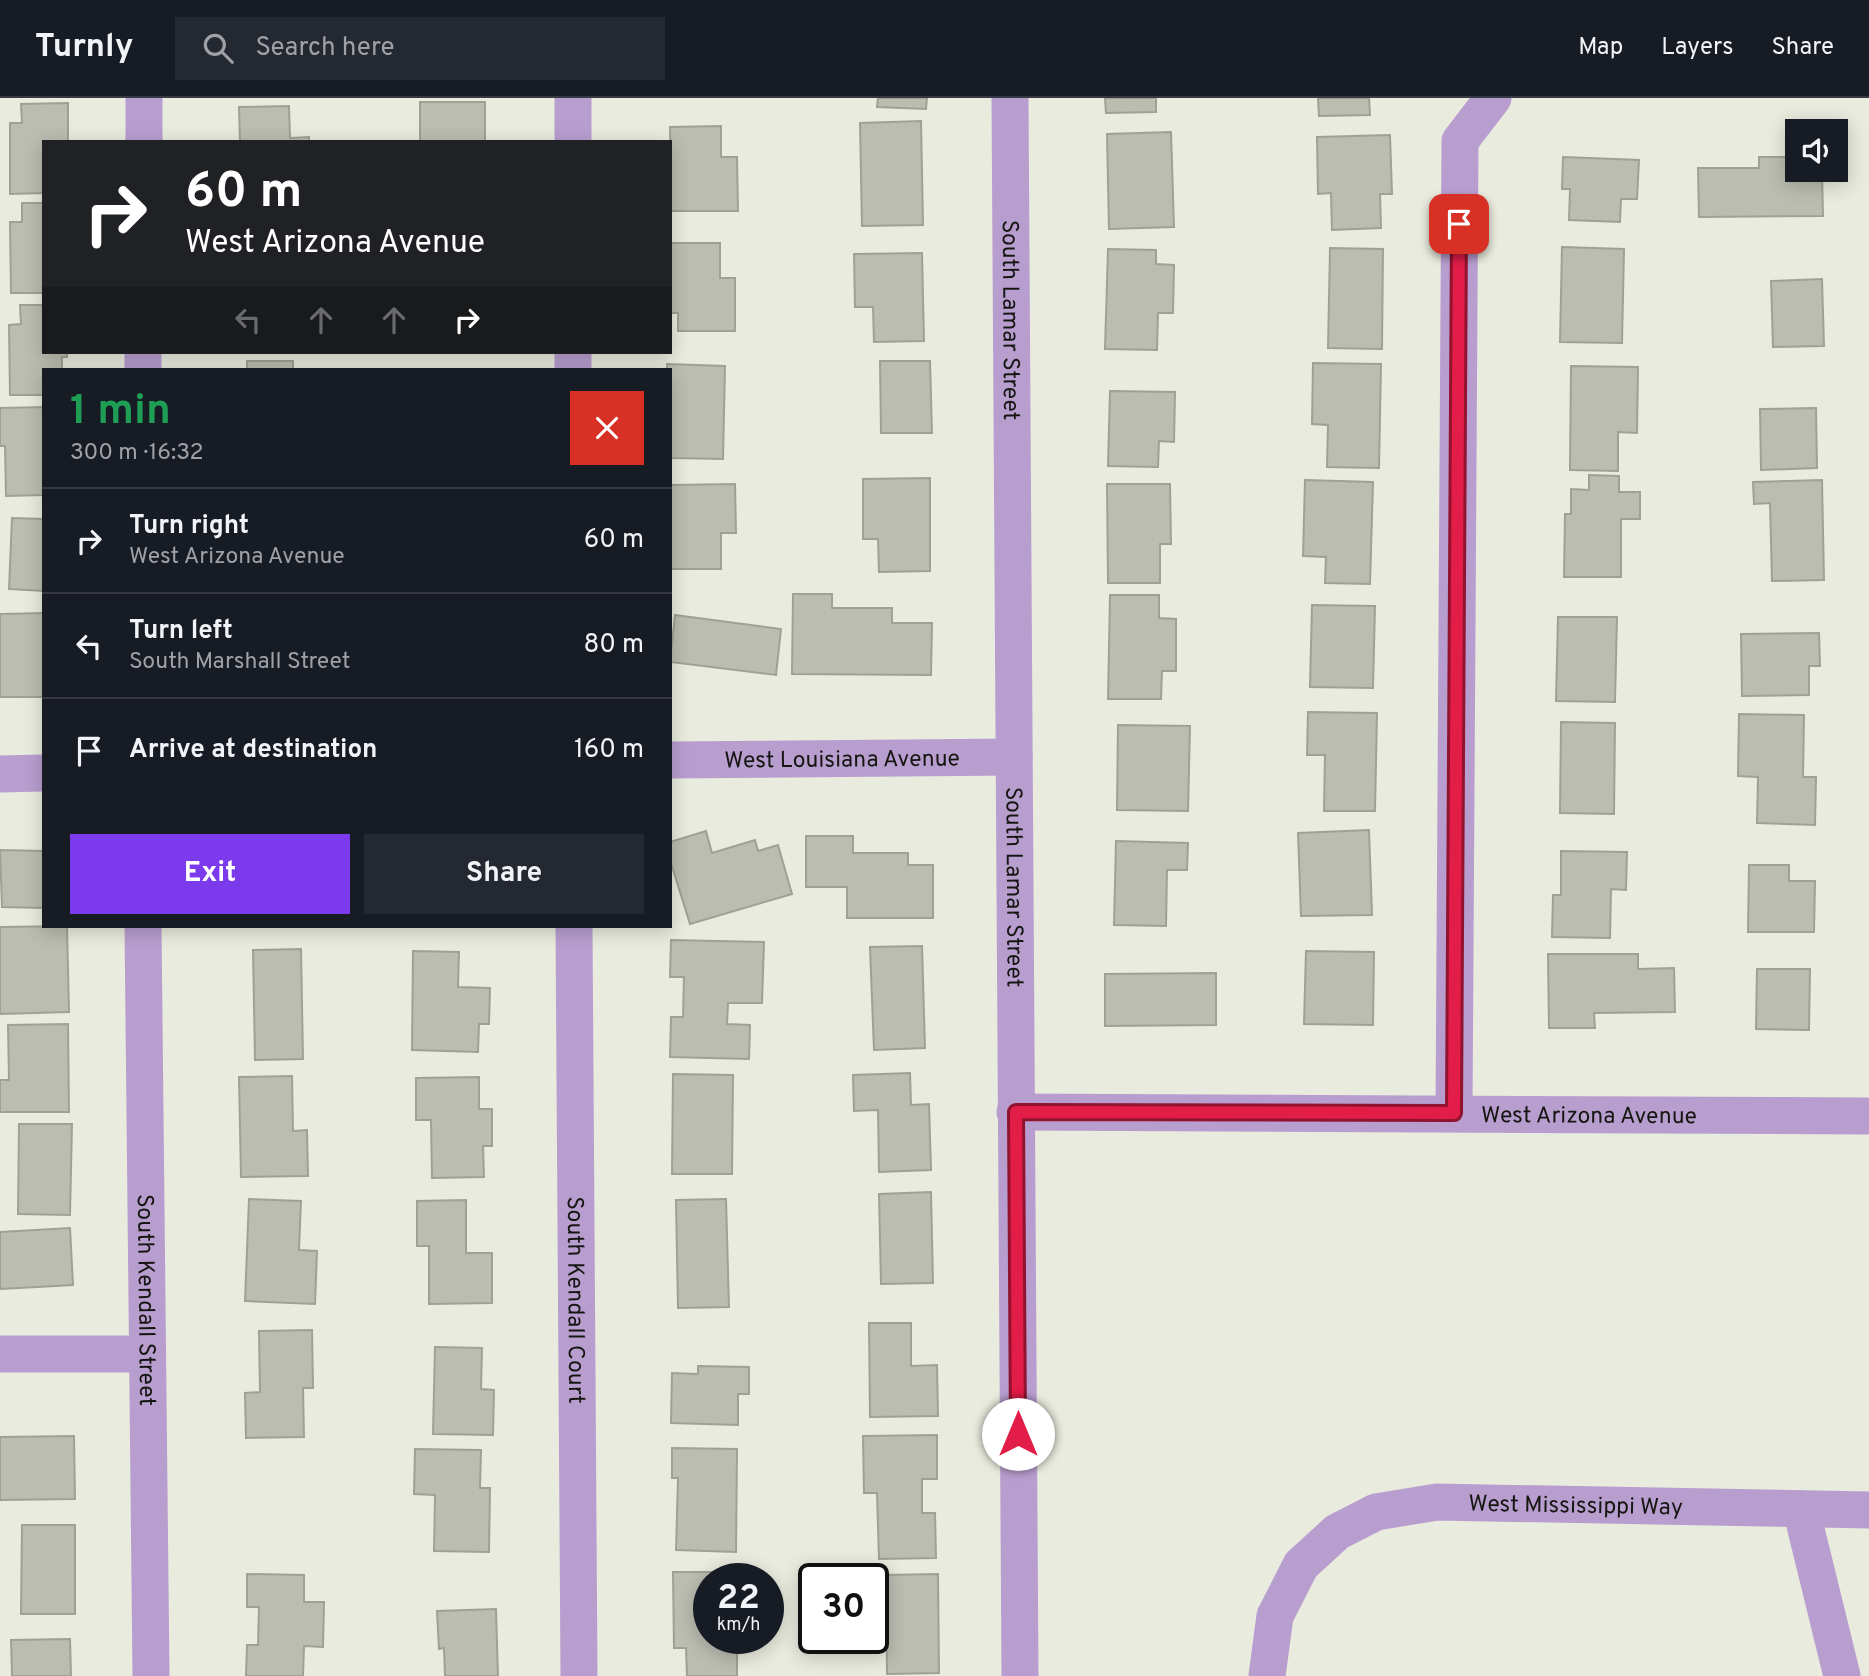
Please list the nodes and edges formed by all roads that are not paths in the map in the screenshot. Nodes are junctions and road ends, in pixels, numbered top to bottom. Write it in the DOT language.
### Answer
graph roads {
  1 [pos="144,98"];
  2 [pos="573,98"];
  3 [pos="1010,98"];
  4 [pos="1493,98"];
  5 [pos="144,140"];
  6 [pos="573,140"];
  7 [pos="1014,757"];
  8 [pos="672,760"];
  9 [pos="42,773"];
  10 [pos="0,774"];
  11 [pos="143,928"];
  12 [pos="574,928"];
  13 [pos="1016,1112"];
  14 [pos="1454,1113"];
  15 [pos="1869,1116"];
  16 [pos="146,1353"];
  17 [pos="0,1354"];
  18 [pos="1801,1509"];
  19 [pos="1869,1510"];
  20 [pos="151,1676"];
  21 [pos="579,1676"];
  22 [pos="1020,1676"];
  23 [pos="1267,1676"];
  24 [pos="1842,1676"];
  1 -- 5 [label="street"];
  2 -- 6 [label="street"];
  3 -- 7 [label="street, South Lamar Street"];
  4 -- 14 [label="street"];
  7 -- 8 [label="street, West Louisiana Avenue"];
  7 -- 13 [label="street, South Lamar Street"];
  9 -- 10 [label="street"];
  11 -- 16 [label="street, South Kendall Street"];
  12 -- 21 [label="street, South Kendall Court"];
  13 -- 14 [label="street, West Arizona Avenue"];
  13 -- 22 [label="street, South Lamar Street"];
  14 -- 15 [label="street, West Arizona Avenue"];
  16 -- 17 [label="street"];
  16 -- 20 [label="street, South Kendall Street"];
  18 -- 19 [label="street, West Mississippi Way"];
  18 -- 23 [label="street, West Mississippi Way"];
  18 -- 24 [label="street"];
}
